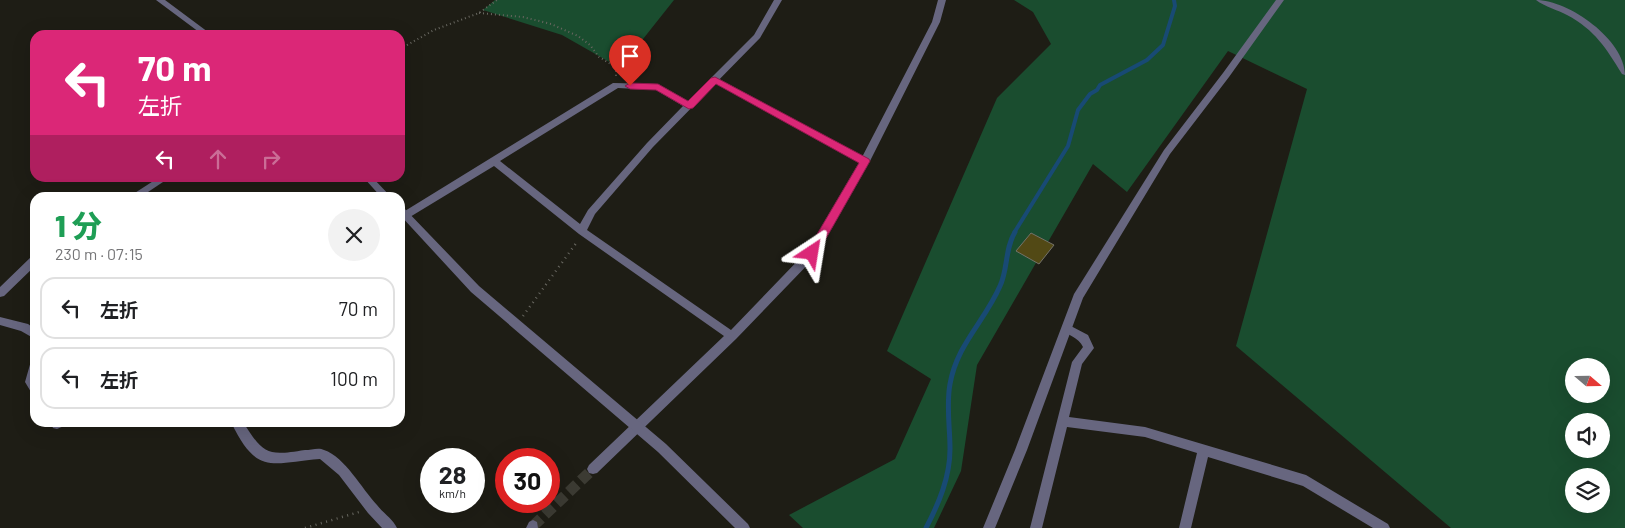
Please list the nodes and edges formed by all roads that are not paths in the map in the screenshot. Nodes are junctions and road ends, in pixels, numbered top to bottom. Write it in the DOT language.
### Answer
graph roads {
  1 [pos="160,0"];
  2 [pos="778,0"];
  3 [pos="942,0"];
  4 [pos="1280,0"];
  5 [pos="1540,0"];
  6 [pos="201,30"];
  7 [pos="1625,72"];
  8 [pos="715,80"];
  9 [pos="689,106"];
  10 [pos="494,161"];
  11 [pos="865,161"];
  12 [pos="157,182"];
  13 [pos="372,182"];
  14 [pos="141,192"];
  15 [pos="382,192"];
  16 [pos="405,212"];
  17 [pos="405,217"];
  18 [pos="582,231"];
  19 [pos="30,265"];
  20 [pos="0,293"];
  21 [pos="0,321"];
  22 [pos="1067,328"];
  23 [pos="30,331"];
  24 [pos="732,336"];
  25 [pos="1063,421"];
  26 [pos="240,427"];
  27 [pos="637,427"];
  28 [pos="1204,450"];
  29 [pos="593,469"];
  30 [pos="391,528"];
  31 [pos="744,528"];
  32 [pos="989,528"];
  33 [pos="1036,528"];
  34 [pos="1185,528"];
  35 [pos="1384,528"];
  1 -- 6 [label="street"];
  2 -- 8 [label="street"];
  3 -- 11 [label="street"];
  4 -- 22 [label="street"];
  5 -- 7 [label="street"];
  8 -- 9 [label="street"];
  8 -- 11 [label="lane"];
  9 -- 10 [label="street"];
  9 -- 18 [label="street"];
  10 -- 16 [label="street"];
  10 -- 18 [label="street"];
  11 -- 24 [label="street"];
  12 -- 14 [label="street"];
  13 -- 15 [label="street"];
  17 -- 27 [label="street"];
  18 -- 24 [label="street"];
  19 -- 20 [label="street"];
  21 -- 23 [label="street"];
  22 -- 25 [label="street"];
  22 -- 32 [label="street"];
  24 -- 27 [label="street"];
  25 -- 28 [label="street"];
  25 -- 33 [label="street"];
  26 -- 30 [label="street"];
  27 -- 29 [label="street"];
  27 -- 31 [label="street"];
  28 -- 34 [label="street"];
  28 -- 35 [label="street"];
}
